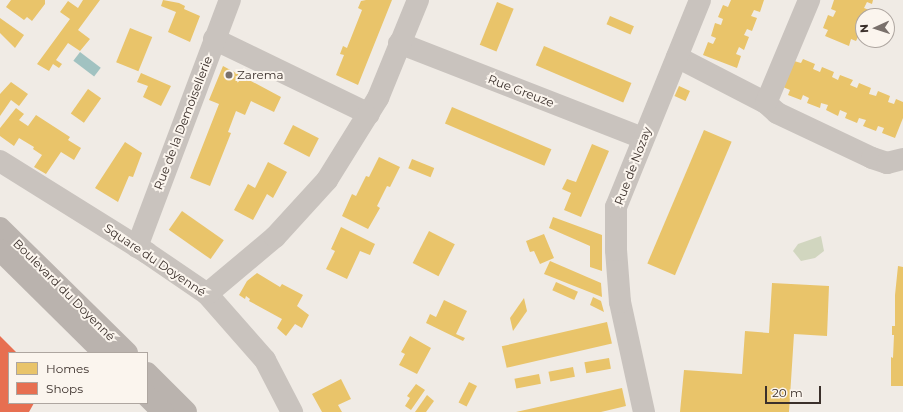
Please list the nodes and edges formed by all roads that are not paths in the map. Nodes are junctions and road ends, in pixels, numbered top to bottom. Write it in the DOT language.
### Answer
graph roads {
  1 [pos="230,0"];
  2 [pos="418,0"];
  3 [pos="700,0"];
  4 [pos="809,0"];
  5 [pos="214,39"];
  6 [pos="399,43"];
  7 [pos="677,57"];
  8 [pos="766,103"];
  9 [pos="369,114"];
  10 [pos="643,138"];
  11 [pos="903,159"];
  12 [pos="0,161"];
  13 [pos="0,228"];
  14 [pos="137,247"];
  15 [pos="0,250"];
  16 [pos="207,294"];
  17 [pos="103,352"];
  18 [pos="126,352"];
  19 [pos="148,374"];
  20 [pos="148,397"];
  21 [pos="163,412"];
  22 [pos="186,412"];
  23 [pos="292,412"];
  24 [pos="644,412"];
  1 -- 5 [label="street, Rue de la Demoisellerie"];
  2 -- 6 [label="street"];
  3 -- 7 [label="street, Rue de Nozay"];
  4 -- 8 [label="street"];
  5 -- 9 [label="street"];
  5 -- 14 [label="street, Rue de la Demoisellerie"];
  6 -- 9 [label="street"];
  6 -- 10 [label="street, Rue Greuze"];
  7 -- 8 [label="street"];
  7 -- 10 [label="street, Rue de Nozay"];
  8 -- 11 [label="street"];
  9 -- 16 [label="street"];
  10 -- 24 [label="street, Rue de Nozay"];
  12 -- 14 [label="street, Square du Doyenné"];
  13 -- 18 [label="main road, Boulevard du Doyenné"];
  14 -- 16 [label="street, Square du Doyenné"];
  15 -- 17 [label="main road, Boulevard du Doyenné"];
  16 -- 23 [label="street, Square du Doyenné"];
  19 -- 22 [label="main road"];
  20 -- 21 [label="main road"];
}
